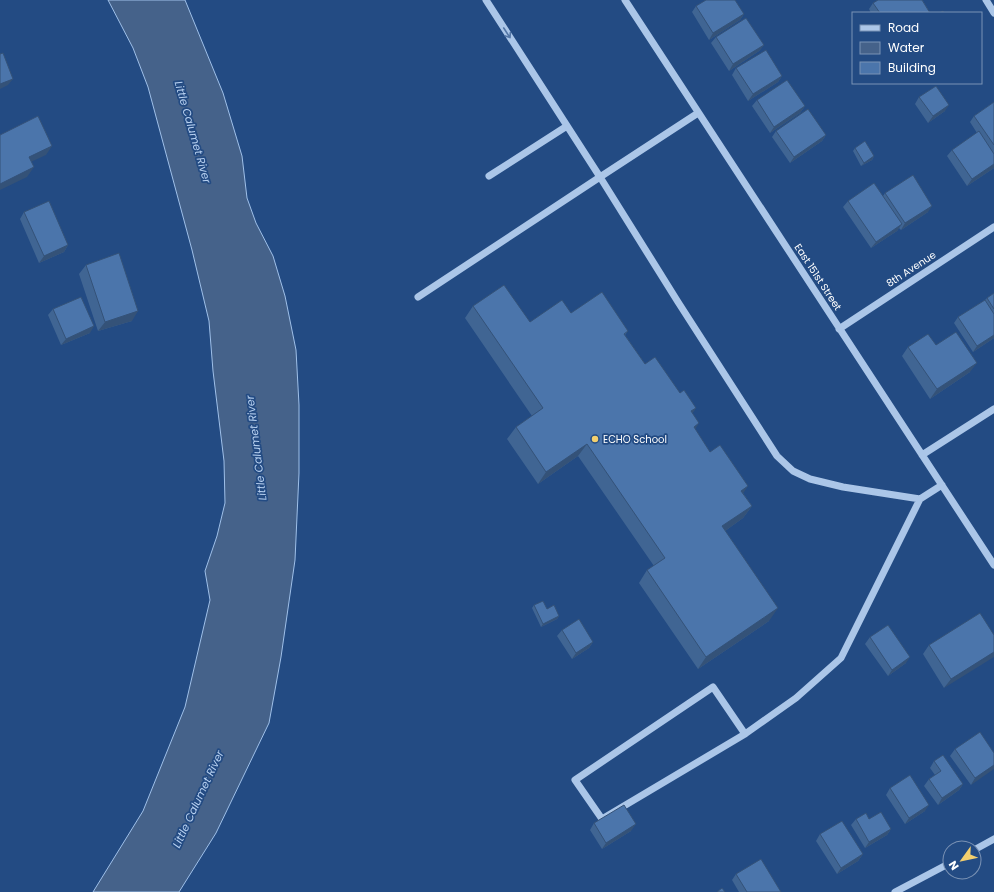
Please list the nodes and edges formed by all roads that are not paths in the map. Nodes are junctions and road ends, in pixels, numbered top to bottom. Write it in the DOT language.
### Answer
graph roads {
  1 [pos="486,0"];
  2 [pos="625,0"];
  3 [pos="986,0"];
  4 [pos="994,13"];
  5 [pos="698,113"];
  6 [pos="567,126"];
  7 [pos="489,176"];
  8 [pos="600,177"];
  9 [pos="994,227"];
  10 [pos="418,297"];
  11 [pos="839,328"];
  12 [pos="994,409"];
  13 [pos="922,455"];
  14 [pos="942,485"];
  15 [pos="920,499"];
  16 [pos="994,565"];
  17 [pos="745,734"];
  18 [pos="994,839"];
  19 [pos="982,846"];
  20 [pos="942,867"];
  21 [pos="895,892"];
  1 -- 6 [label="street, one-way"];
  2 -- 5 [label="street, East 151st Street"];
  3 -- 4 [label="street"];
  5 -- 8 [label="street"];
  5 -- 11 [label="street, East 151st Street"];
  6 -- 7 [label="street"];
  6 -- 8 [label="street"];
  8 -- 10 [label="street"];
  8 -- 15 [label="street"];
  9 -- 11 [label="street, 8th Avenue"];
  11 -- 13 [label="street, East 151st Street"];
  12 -- 13 [label="street"];
  13 -- 14 [label="street, East 151st Street"];
  14 -- 15 [label="street"];
  14 -- 16 [label="street, East 151st Street"];
  15 -- 17 [label="street"];
  17 -- 17 [label="street"];
  18 -- 19 [label="street"];
  20 -- 21 [label="street"];
}
